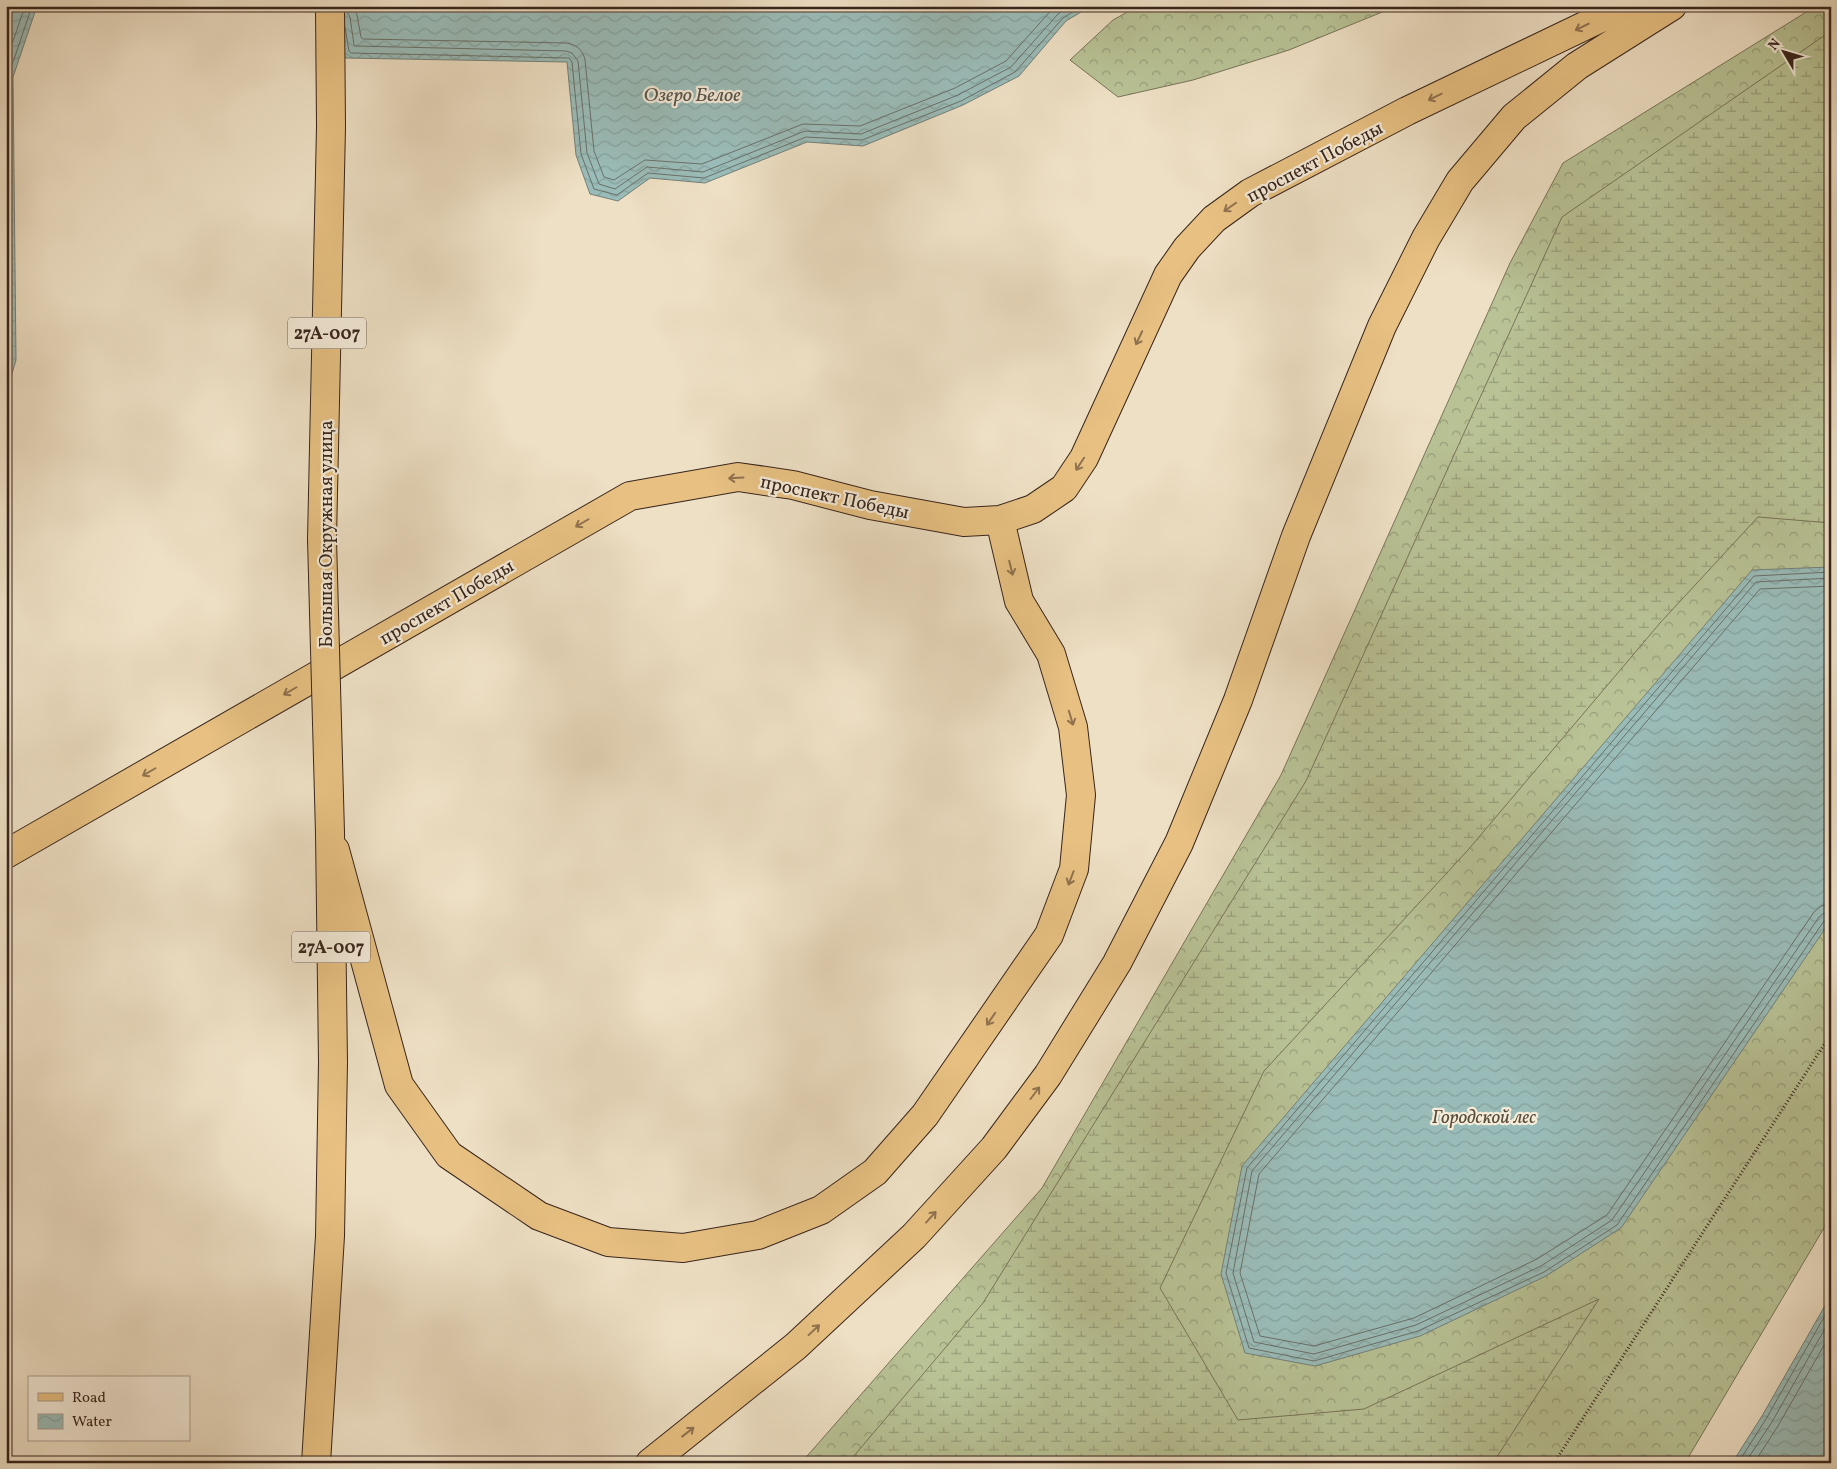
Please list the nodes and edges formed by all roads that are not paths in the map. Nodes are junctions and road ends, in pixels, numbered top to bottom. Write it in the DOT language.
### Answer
graph roads {
  1 [pos="330,6"];
  2 [pos="1626,6"];
  3 [pos="1672,6"];
  4 [pos="1000,520"];
  5 [pos="330,833"];
  6 [pos="6,854"];
  7 [pos="316,1463"];
  8 [pos="650,1463"];
  1 -- 5 [label="main road, Большая Окружная улица / 27А-007, bridge"];
  2 -- 4 [label="main road, проспект Победы, one-way"];
  8 -- 3 [label="main road, one-way"];
  4 -- 5 [label="main road, one-way"];
  4 -- 6 [label="main road, проспект Победы, one-way"];
  5 -- 7 [label="main road, Большая Окружная улица / 27А-007"];
}
